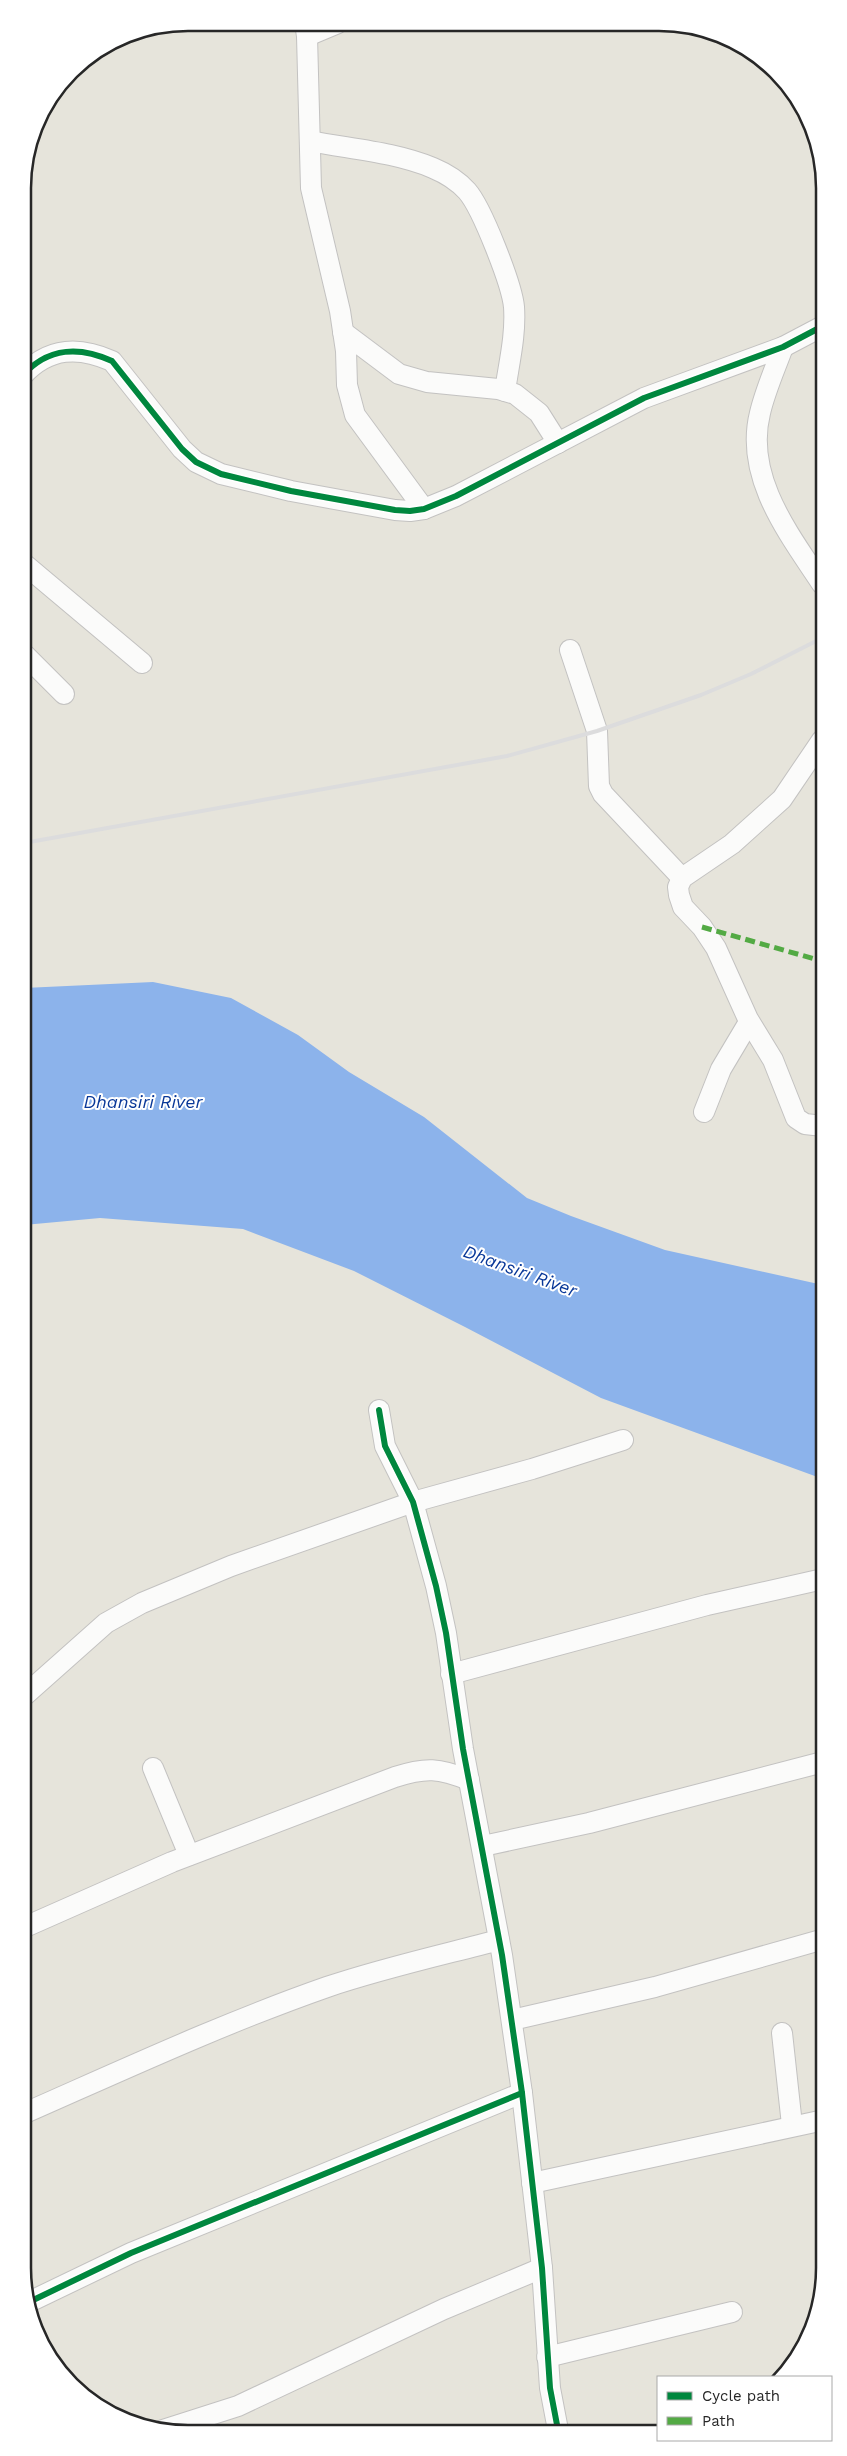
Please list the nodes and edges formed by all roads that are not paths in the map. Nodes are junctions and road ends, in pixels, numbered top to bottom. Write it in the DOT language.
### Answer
graph roads {
  1 [pos="306,32"];
  2 [pos="310,141"];
  3 [pos="816,330"];
  4 [pos="343,332"];
  5 [pos="783,347"];
  6 [pos="32,367"];
  7 [pos="505,391"];
  8 [pos="558,443"];
  9 [pos="424,509"];
  10 [pos="32,570"];
  11 [pos="816,574"];
  12 [pos="570,650"];
  13 [pos="32,662"];
  14 [pos="142,663"];
  15 [pos="64,694"];
  16 [pos="816,749"];
  17 [pos="682,878"];
  18 [pos="749,1022"];
  19 [pos="704,1112"];
  20 [pos="816,1125"];
  21 [pos="379,1410"];
  22 [pos="624,1440"];
  23 [pos="413,1502"];
  24 [pos="815,1581"];
  25 [pos="451,1674"];
  26 [pos="31,1689"];
  27 [pos="815,1764"];
  28 [pos="154,1768"];
  29 [pos="469,1780"];
  30 [pos="483,1846"];
  31 [pos="189,1855"];
  32 [pos="31,1924"];
  33 [pos="499,1940"];
  34 [pos="815,1942"];
  35 [pos="512,2020"];
  36 [pos="782,2032"];
  37 [pos="522,2093"];
  38 [pos="31,2111"];
  39 [pos="815,2121"];
  40 [pos="792,2125"];
  41 [pos="532,2184"];
  42 [pos="542,2268"];
  43 [pos="34,2299"];
  44 [pos="732,2312"];
  45 [pos="547,2357"];
  46 [pos="181,2424"];
  47 [pos="557,2425"];
  1 -- 2 [label="street"];
  2 -- 4 [label="street"];
  2 -- 7 [label="street"];
  3 -- 5 [label="street"];
  4 -- 7 [label="street"];
  4 -- 9 [label="street"];
  5 -- 8 [label="street"];
  5 -- 11 [label="street"];
  6 -- 9 [label="street"];
  7 -- 8 [label="street"];
  8 -- 9 [label="street"];
  10 -- 14 [label="street"];
  12 -- 17 [label="street"];
  13 -- 15 [label="street"];
  16 -- 17 [label="street"];
  17 -- 18 [label="street"];
  18 -- 19 [label="street"];
  18 -- 20 [label="street"];
  21 -- 23 [label="street"];
  22 -- 23 [label="street"];
  23 -- 25 [label="street"];
  23 -- 26 [label="street"];
  24 -- 25 [label="street"];
  25 -- 29 [label="street"];
  27 -- 30 [label="street"];
  28 -- 31 [label="street"];
  29 -- 30 [label="street"];
  29 -- 31 [label="street"];
  30 -- 33 [label="street"];
  31 -- 32 [label="street"];
  33 -- 35 [label="street"];
  33 -- 38 [label="street"];
  34 -- 35 [label="street"];
  35 -- 37 [label="street"];
  36 -- 40 [label="street"];
  37 -- 41 [label="street"];
  37 -- 43 [label="street"];
  39 -- 40 [label="street"];
  40 -- 41 [label="street"];
  41 -- 42 [label="street"];
  42 -- 45 [label="street"];
  42 -- 46 [label="street"];
  44 -- 45 [label="street"];
  45 -- 47 [label="street"];
}
